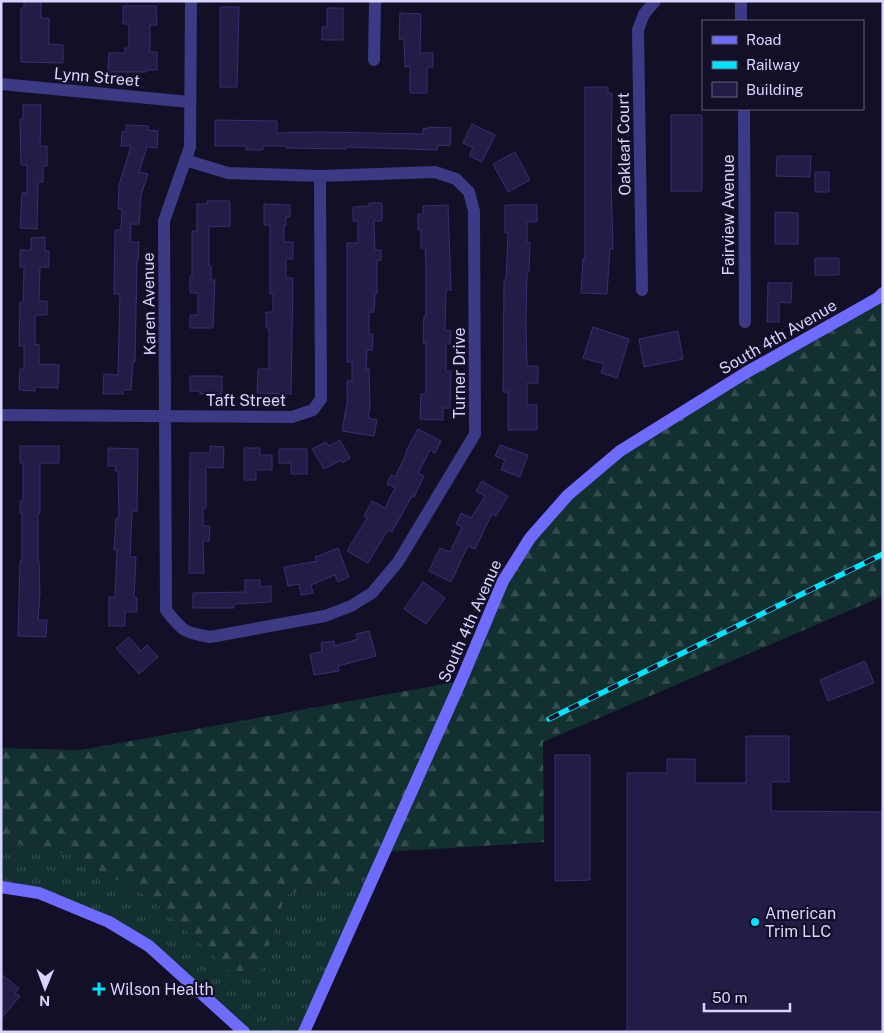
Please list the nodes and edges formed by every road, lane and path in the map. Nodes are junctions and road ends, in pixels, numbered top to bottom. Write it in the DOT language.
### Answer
graph roads {
  1 [pos="191,1"];
  2 [pos="375,1"];
  3 [pos="655,1"];
  4 [pos="741,1"];
  5 [pos="741,20"];
  6 [pos="374,60"];
  7 [pos="1,84"];
  8 [pos="190,102"];
  9 [pos="744,110"];
  10 [pos="185,160"];
  11 [pos="320,176"];
  12 [pos="642,290"];
  13 [pos="883,293"];
  14 [pos="745,322"];
  15 [pos="1,415"];
  16 [pos="166,416"];
  17 [pos="166,610"];
  18 [pos="1,887"];
  19 [pos="244,1032"];
  20 [pos="304,1032"];
  1 -- 8 [label="street, Karen Avenue"];
  2 -- 6 [label="street"];
  3 -- 12 [label="street, Oakleaf Court"];
  4 -- 5 [label="street"];
  7 -- 8 [label="street, Lynn Street"];
  8 -- 10 [label="street, Karen Avenue"];
  9 -- 14 [label="street, Fairview Avenue"];
  10 -- 11 [label="street, Turner Drive"];
  10 -- 16 [label="street, Karen Avenue"];
  11 -- 16 [label="street, Taft Street"];
  11 -- 17 [label="street, Turner Drive"];
  13 -- 20 [label="street, South 4th Avenue"];
  15 -- 16 [label="street, Taft Street"];
  16 -- 17 [label="street, Karen Avenue"];
  18 -- 19 [label="street"];
}
